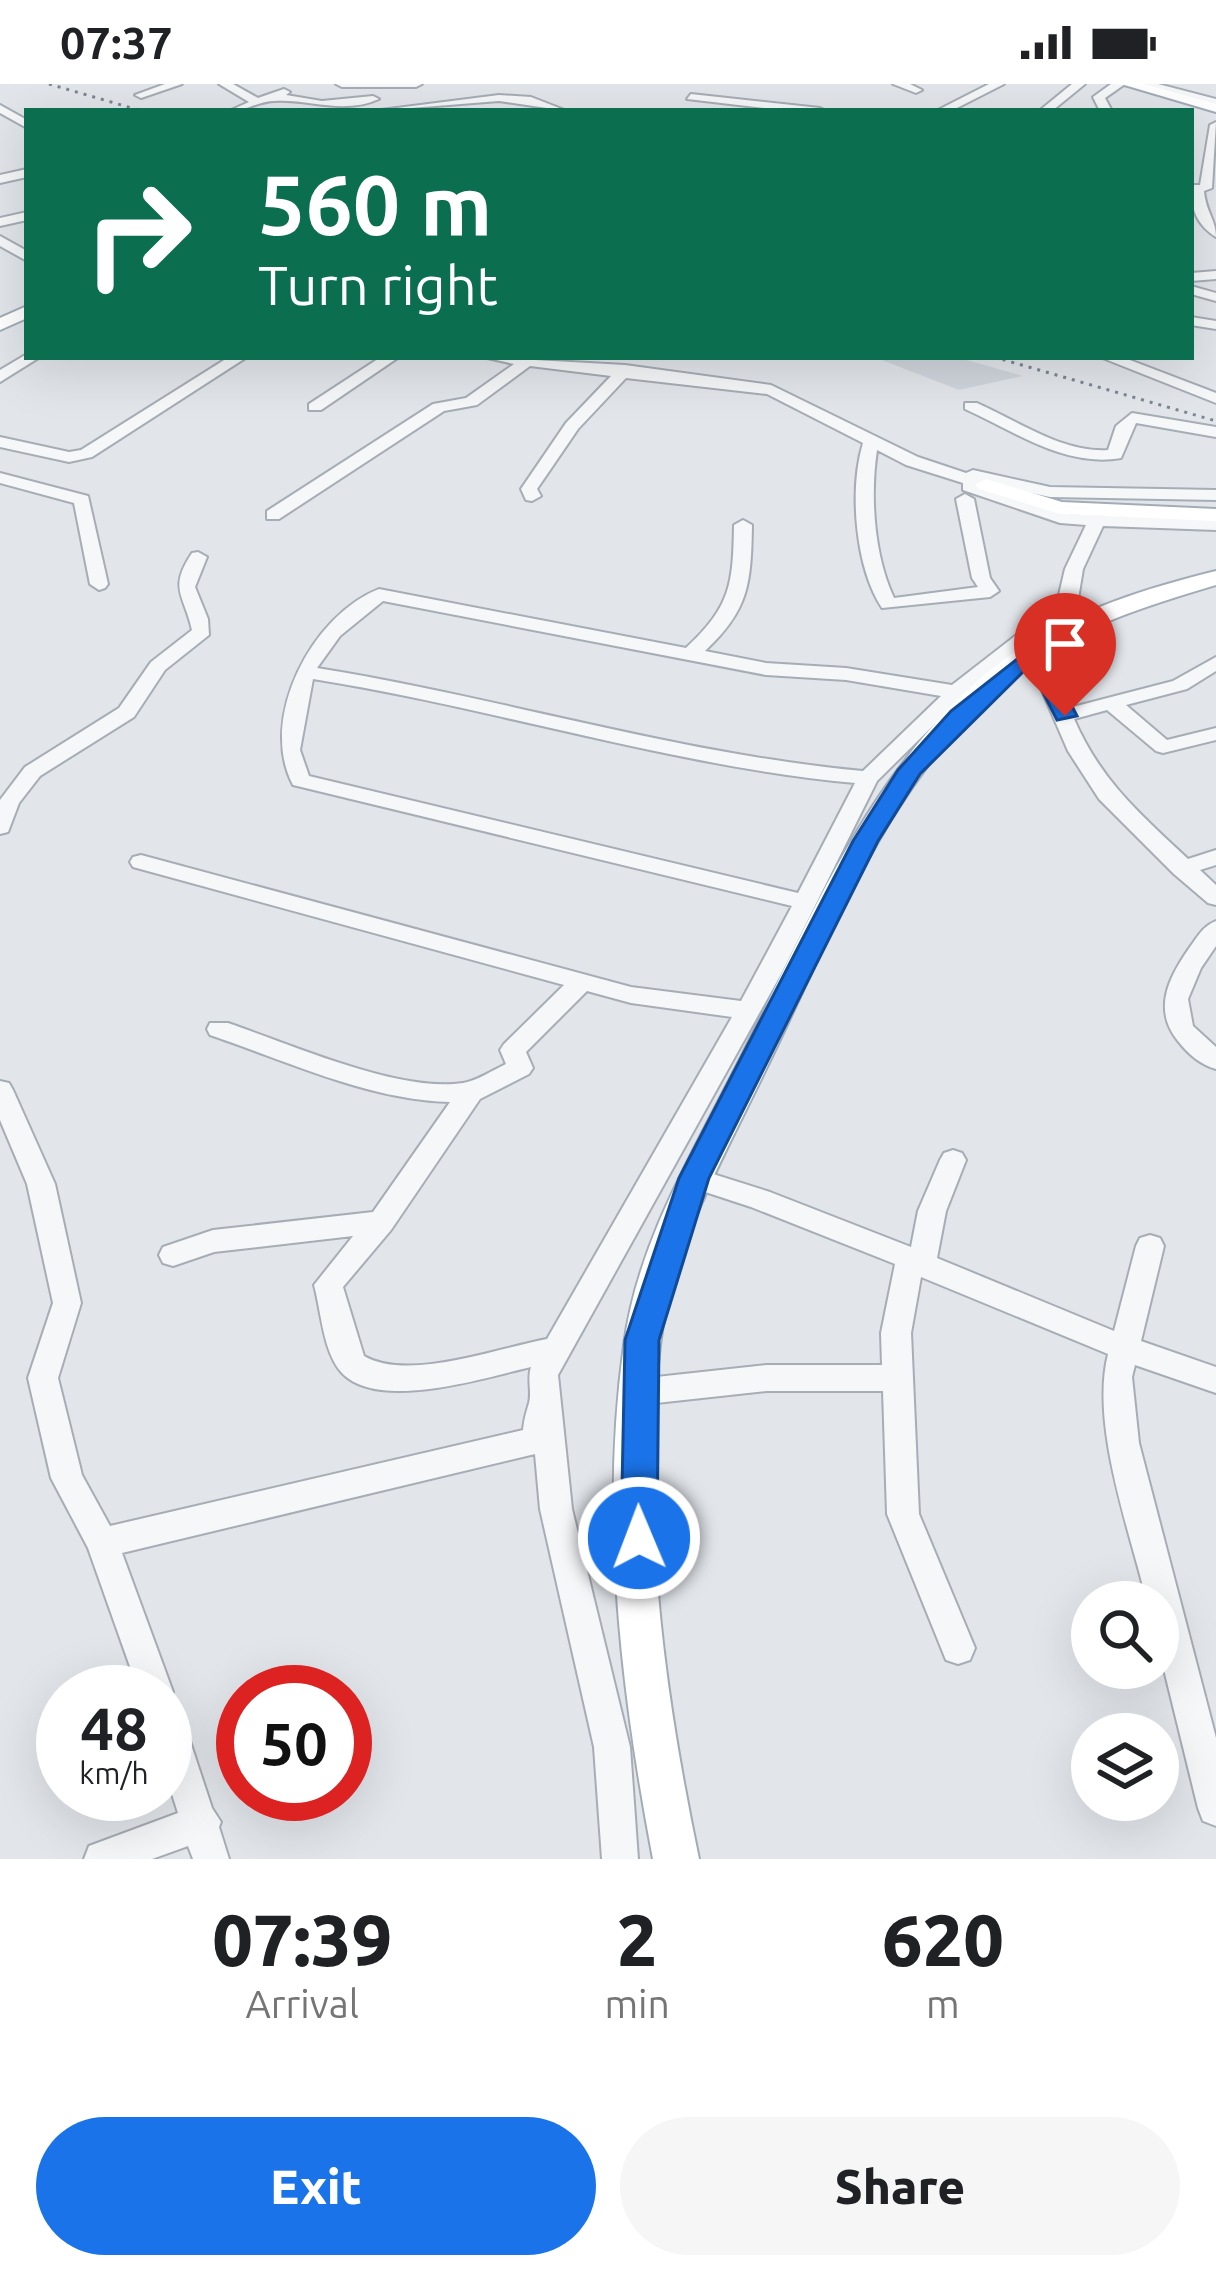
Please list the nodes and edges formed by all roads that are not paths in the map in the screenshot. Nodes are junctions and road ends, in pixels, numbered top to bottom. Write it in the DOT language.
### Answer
graph roads {
  1 [pos="176,84"];
  2 [pos="225,84"];
  3 [pos="296,84"];
  4 [pos="342,84"];
  5 [pos="416,84"];
  6 [pos="898,84"];
  7 [pos="998,84"];
  8 [pos="1119,84"];
  9 [pos="1128,84"];
  10 [pos="1145,84"];
  11 [pos="1074,88"];
  12 [pos="916,90"];
  13 [pos="141,94"];
  14 [pos="692,97"];
  15 [pos="1099,97"];
  16 [pos="274,98"];
  17 [pos="254,100"];
  18 [pos="463,102"];
  19 [pos="376,105"];
  20 [pos="1216,105"];
  21 [pos="245,108"];
  22 [pos="475,108"];
  23 [pos="550,108"];
  24 [pos="793,108"];
  25 [pos="948,108"];
  26 [pos="1049,108"];
  27 [pos="1104,108"];
  28 [pos="1216,125"];
  29 [pos="1202,188"];
  30 [pos="1199,212"];
  31 [pos="1216,212"];
  32 [pos="1216,233"];
  33 [pos="27,360"];
  34 [pos="234,360"];
  35 [pos="386,360"];
  36 [pos="508,360"];
  37 [pos="1119,360"];
  38 [pos="525,363"];
  39 [pos="629,366"];
  40 [pos="0,376"];
  41 [pos="1216,398"];
  42 [pos="971,406"];
  43 [pos="315,407"];
  44 [pos="1216,432"];
  45 [pos="872,441"];
  46 [pos="0,442"];
  47 [pos="912,461"];
  48 [pos="0,478"];
  49 [pos="986,485"];
  50 [pos="532,496"];
  51 [pos="965,499"];
  52 [pos="1216,499"];
  53 [pos="273,515"];
  54 [pos="1216,515"];
  55 [pos="1096,523"];
  56 [pos="743,525"];
  57 [pos="1216,525"];
  58 [pos="198,557"];
  59 [pos="1216,578"];
  60 [pos="99,584"];
  61 [pos="1064,625"];
  62 [pos="692,653"];
  63 [pos="1021,662"];
  64 [pos="1216,663"];
  65 [pos="304,671"];
  66 [pos="956,692"];
  67 [pos="1112,704"];
  68 [pos="1065,716"];
  69 [pos="1216,734"];
  70 [pos="868,778"];
  71 [pos="0,827"];
  72 [pos="1216,857"];
  73 [pos="141,862"];
  74 [pos="1183,869"];
  75 [pos="1216,898"];
  76 [pos="804,902"];
  77 [pos="1216,929"];
  78 [pos="584,980"];
  79 [pos="744,1010"];
  80 [pos="219,1029"];
  81 [pos="1216,1060"];
  82 [pos="0,1090"];
  83 [pos="462,1098"];
  84 [pos="953,1160"];
  85 [pos="694,1178"];
  86 [pos="381,1222"];
  87 [pos="1150,1246"];
  88 [pos="172,1255"];
  89 [pos="916,1263"];
  90 [pos="1126,1352"];
  91 [pos="549,1362"];
  92 [pos="896,1378"];
  93 [pos="1216,1380"];
  94 [pos="638,1393"];
  95 [pos="102,1543"];
  96 [pos="958,1648"];
  97 [pos="146,1665"];
  98 [pos="192,1792"];
  99 [pos="1216,1808"];
  100 [pos="203,1822"];
  101 [pos="102,1859"];
  102 [pos="212,1859"];
  103 [pos="620,1859"];
  104 [pos="676,1859"];
  1 -- 13 [label="street"];
  2 -- 17 [label="street"];
  3 -- 16 [label="street"];
  4 -- 5 [label="street"];
  6 -- 12 [label="street"];
  7 -- 25 [label="street"];
  8 -- 15 [label="street"];
  9 -- 20 [label="main road"];
  10 -- 20 [label="street"];
  11 -- 15 [label="street"];
  11 -- 26 [label="street"];
  14 -- 24 [label="street"];
  15 -- 27 [label="street"];
  16 -- 17 [label="street"];
  16 -- 19 [label="street"];
  17 -- 21 [label="street"];
  18 -- 19 [label="street"];
  18 -- 22 [label="street"];
  18 -- 23 [label="street"];
  28 -- 29 [label="street"];
  29 -- 30 [label="street"];
  30 -- 31 [label="street"];
  30 -- 32 [label="street"];
  33 -- 40 [label="street"];
  34 -- 46 [label="street"];
  35 -- 43 [label="street"];
  36 -- 38 [label="street"];
  37 -- 41 [label="street"];
  38 -- 39 [label="street"];
  38 -- 53 [label="street"];
  39 -- 45 [label="street"];
  39 -- 50 [label="street"];
  42 -- 44 [label="street"];
  45 -- 47 [label="street"];
  45 -- 51 [label="street"];
  47 -- 49 [label="street"];
  47 -- 52 [label="street"];
  47 -- 55 [label="street"];
  48 -- 60 [label="street"];
  49 -- 52 [label="main road"];
  49 -- 54 [label="main road"];
  55 -- 57 [label="street"];
  55 -- 61 [label="street"];
  56 -- 62 [label="street"];
  58 -- 71 [label="street"];
  59 -- 61 [label="main road"];
  61 -- 63 [label="main road"];
  61 -- 66 [label="street"];
  62 -- 65 [label="street"];
  62 -- 66 [label="street"];
  63 -- 68 [label="street"];
  63 -- 85 [label="main road"];
  64 -- 67 [label="street"];
  65 -- 70 [label="street"];
  65 -- 76 [label="street"];
  66 -- 70 [label="street"];
  67 -- 68 [label="street"];
  67 -- 69 [label="street"];
  68 -- 74 [label="street"];
  70 -- 76 [label="street"];
  72 -- 74 [label="street"];
  73 -- 78 [label="street"];
  74 -- 75 [label="street"];
  76 -- 79 [label="street"];
  77 -- 81 [label="street"];
  78 -- 79 [label="street"];
  78 -- 83 [label="street"];
  79 -- 91 [label="street"];
  80 -- 83 [label="street"];
  82 -- 95 [label="street"];
  83 -- 86 [label="street"];
  84 -- 89 [label="street"];
  85 -- 89 [label="street"];
  85 -- 94 [label="main road"];
  86 -- 88 [label="street"];
  86 -- 91 [label="street"];
  87 -- 90 [label="street"];
  89 -- 90 [label="street"];
  89 -- 92 [label="street"];
  90 -- 93 [label="street"];
  90 -- 99 [label="street"];
  91 -- 95 [label="street"];
  91 -- 103 [label="street"];
  92 -- 94 [label="street"];
  92 -- 96 [label="street"];
  94 -- 104 [label="main road"];
  95 -- 97 [label="street"];
  98 -- 100 [label="street"];
  100 -- 101 [label="street"];
  100 -- 102 [label="street"];
}
